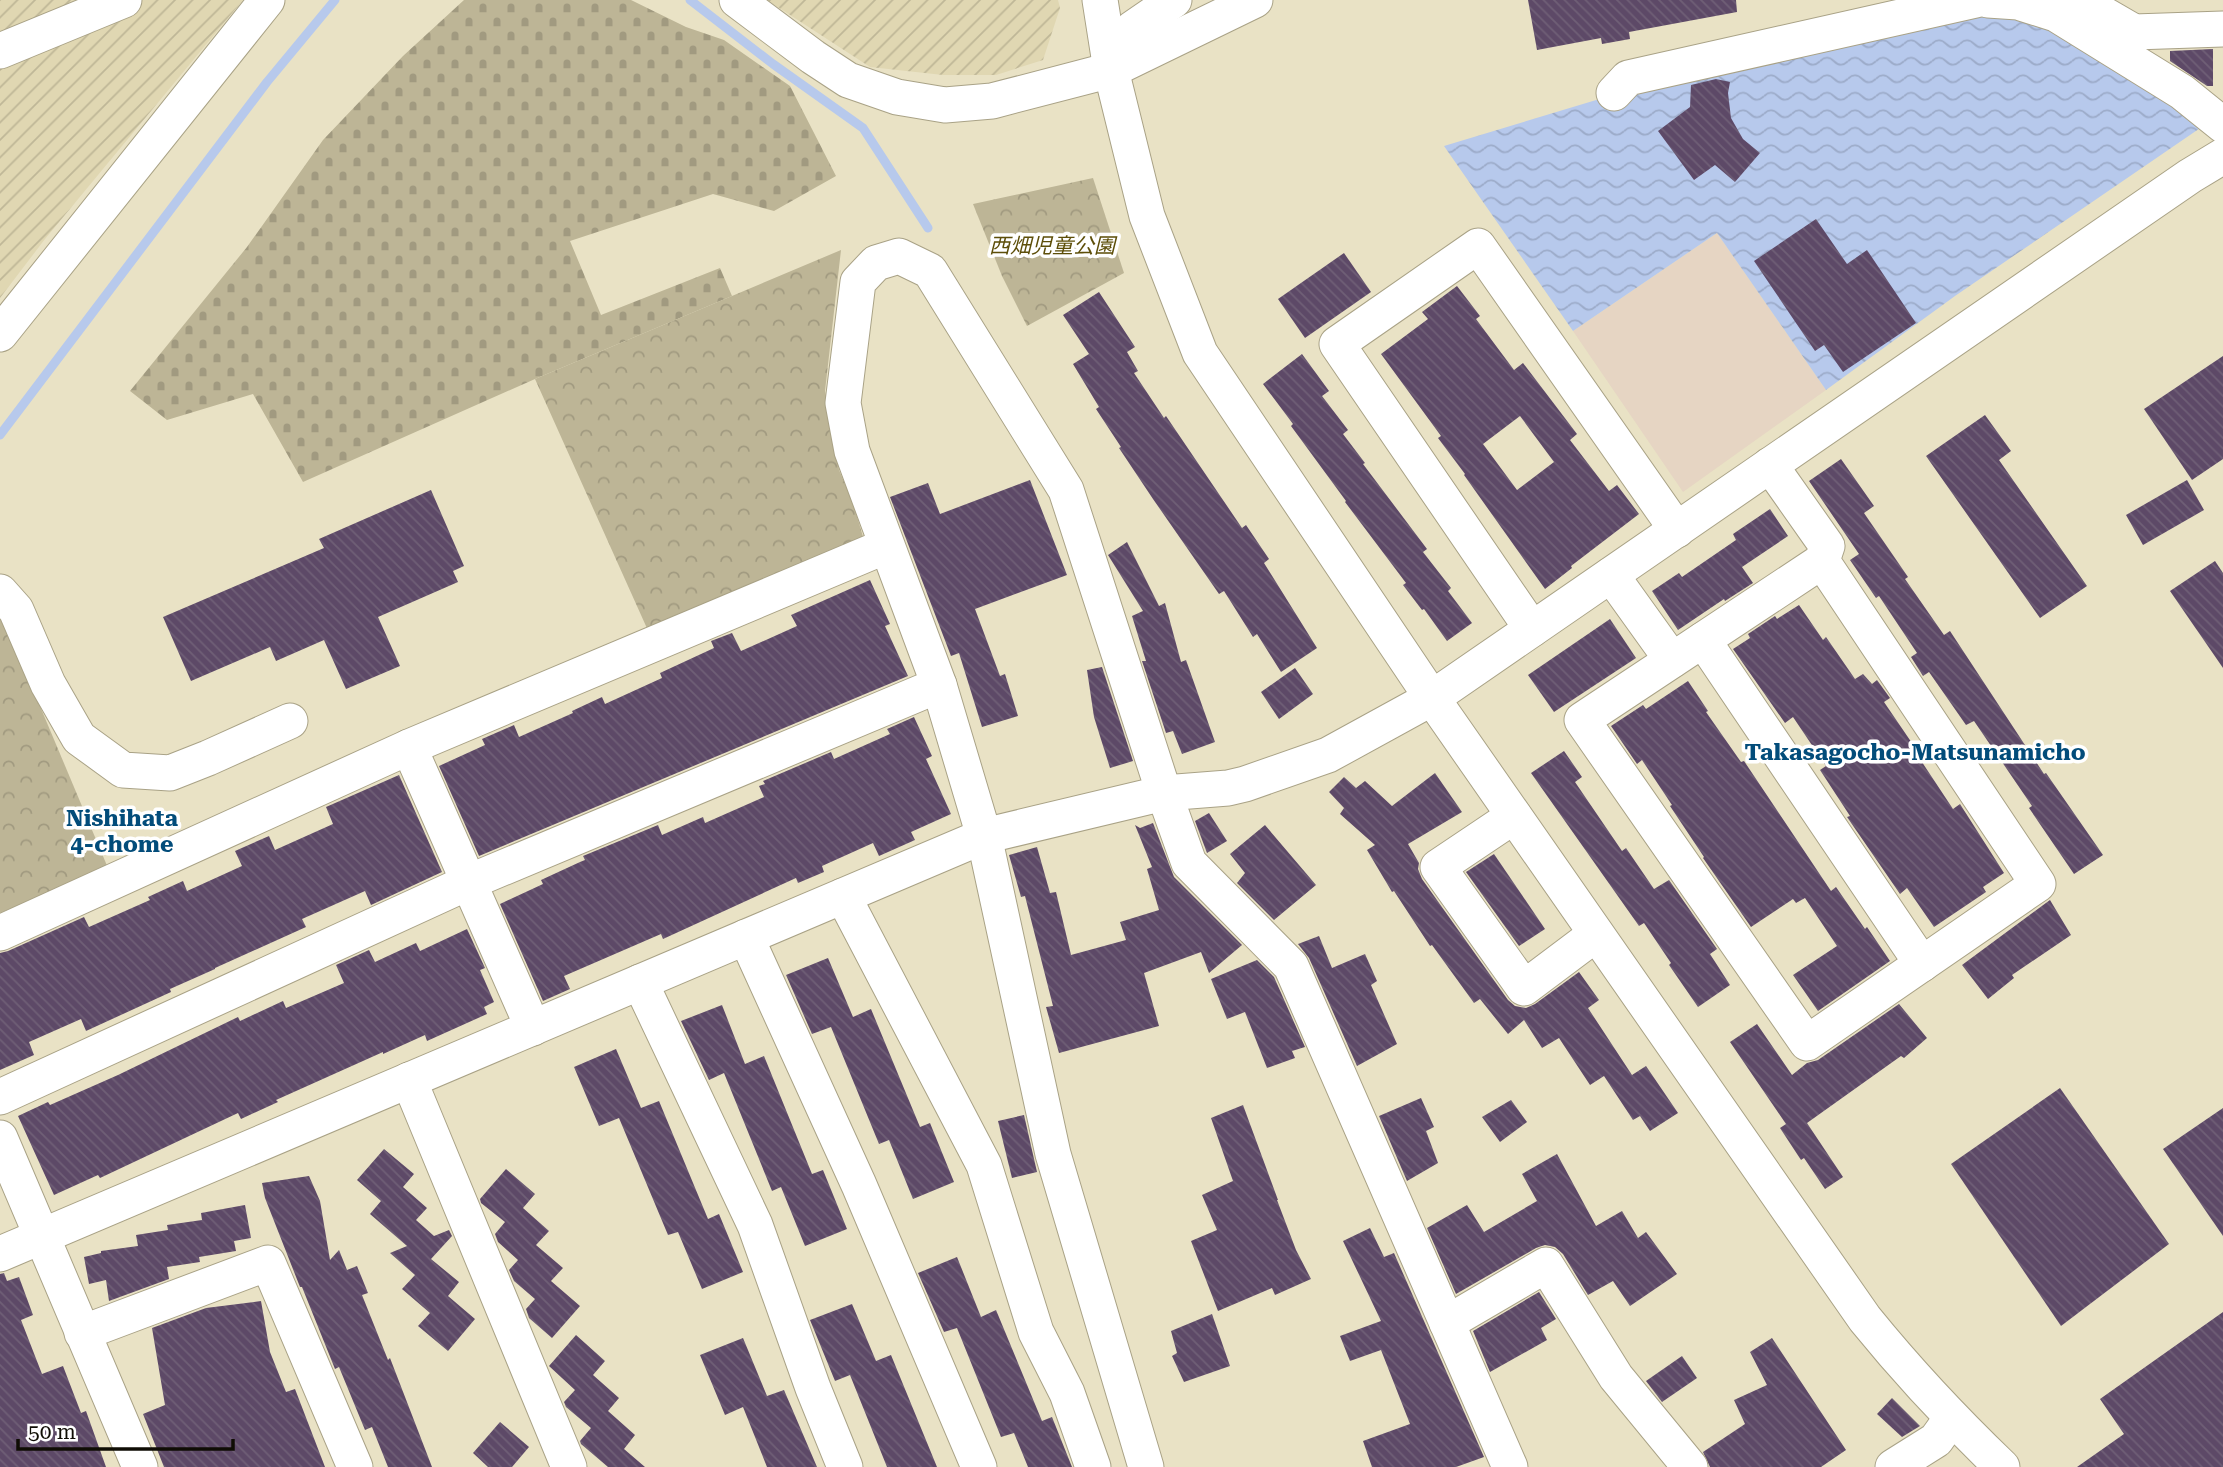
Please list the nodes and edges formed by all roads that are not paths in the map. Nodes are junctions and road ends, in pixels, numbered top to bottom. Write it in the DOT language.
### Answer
graph roads {
  1 [pos="124,0"];
  2 [pos="267,0"];
  3 [pos="737,0"];
  4 [pos="1100,0"];
  5 [pos="1174,0"];
  6 [pos="1255,0"];
  7 [pos="1976,0"];
  8 [pos="1988,0"];
  9 [pos="2079,0"];
  10 [pos="2186,15"];
  11 [pos="2223,29"];
  12 [pos="0,51"];
  13 [pos="1111,70"];
  14 [pos="1614,93"];
  15 [pos="2223,125"];
  16 [pos="2223,156"];
  17 [pos="0,334"];
  18 [pos="1770,465"];
  19 [pos="1677,530"];
  20 [pos="886,546"];
  21 [pos="1822,561"];
  22 [pos="1611,575"];
  23 [pos="0,592"];
  24 [pos="1532,629"];
  25 [pos="1703,640"];
  26 [pos="1672,660"];
  27 [pos="939,685"];
  28 [pos="1432,698"];
  29 [pos="290,721"];
  30 [pos="410,747"];
  31 [pos="1164,793"];
  32 [pos="1514,816"];
  33 [pos="984,836"];
  34 [pos="469,882"];
  35 [pos="843,896"];
  36 [pos="0,933"];
  37 [pos="1597,934"];
  38 [pos="746,937"];
  39 [pos="1922,964"];
  40 [pos="640,982"];
  41 [pos="533,1028"];
  42 [pos="408,1080"];
  43 [pos="0,1097"];
  44 [pos="0,1138"];
  45 [pos="40,1237"];
  46 [pos="0,1254"];
  47 [pos="1447,1323"];
  48 [pos="82,1333"];
  49 [pos="1118,1372"];
  50 [pos="1067,1393"];
  51 [pos="1951,1419"];
  52 [pos="140,1467"];
  53 [pos="355,1467"];
  54 [pos="569,1467"];
  55 [pos="845,1467"];
  56 [pos="979,1467"];
  57 [pos="1093,1467"];
  58 [pos="1146,1467"];
  59 [pos="1510,1467"];
  60 [pos="1690,1467"];
  61 [pos="1893,1467"];
  62 [pos="2002,1467"];
  1 -- 12 [label="street"];
  2 -- 17 [label="street"];
  3 -- 13 [label="street"];
  4 -- 13 [label="street"];
  5 -- 13 [label="street"];
  6 -- 13 [label="street"];
  7 -- 14 [label="street"];
  8 -- 15 [label="street"];
  9 -- 10 [label="street"];
  10 -- 11 [label="street"];
  13 -- 28 [label="street"];
  16 -- 18 [label="street"];
  18 -- 19 [label="street"];
  18 -- 21 [label="street"];
  19 -- 22 [label="street"];
  19 -- 24 [label="street"];
  20 -- 27 [label="street"];
  20 -- 30 [label="street"];
  20 -- 31 [label="street"];
  21 -- 25 [label="street"];
  21 -- 39 [label="street"];
  22 -- 24 [label="street"];
  22 -- 26 [label="street"];
  23 -- 29 [label="street"];
  24 -- 28 [label="street"];
  25 -- 26 [label="street"];
  25 -- 39 [label="street"];
  26 -- 39 [label="street"];
  27 -- 33 [label="street"];
  27 -- 34 [label="street"];
  28 -- 31 [label="street"];
  28 -- 32 [label="street"];
  30 -- 34 [label="street"];
  30 -- 36 [label="street"];
  31 -- 33 [label="street"];
  31 -- 47 [label="street"];
  32 -- 37 [label="street"];
  32 -- 37 [label="street"];
  33 -- 35 [label="street"];
  33 -- 49 [label="street"];
  34 -- 41 [label="street"];
  34 -- 43 [label="street"];
  35 -- 38 [label="street"];
  35 -- 50 [label="street"];
  37 -- 51 [label="street"];
  38 -- 40 [label="street"];
  38 -- 56 [label="street"];
  40 -- 41 [label="street"];
  40 -- 55 [label="street"];
  41 -- 42 [label="street"];
  42 -- 45 [label="street"];
  42 -- 54 [label="street"];
  44 -- 45 [label="street"];
  45 -- 46 [label="street"];
  45 -- 48 [label="street"];
  47 -- 59 [label="street"];
  47 -- 60 [label="street"];
  48 -- 52 [label="street"];
  48 -- 53 [label="street"];
  49 -- 50 [label="street"];
  49 -- 58 [label="street"];
  50 -- 57 [label="street"];
  51 -- 61 [label="street"];
  51 -- 62 [label="street"];
}
